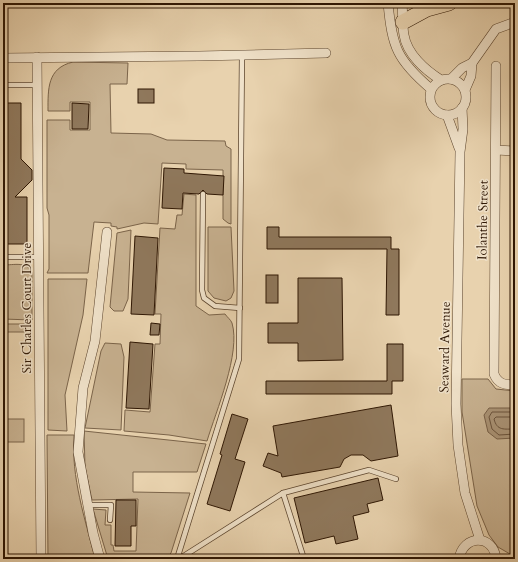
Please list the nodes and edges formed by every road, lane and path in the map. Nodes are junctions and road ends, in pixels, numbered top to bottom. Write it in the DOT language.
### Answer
graph roads {
  1 [pos="388,3"];
  2 [pos="402,3"];
  3 [pos="449,3"];
  4 [pos="403,22"];
  5 [pos="515,22"];
  6 [pos="326,53"];
  7 [pos="242,54"];
  8 [pos="3,58"];
  9 [pos="37,58"];
  10 [pos="472,63"];
  11 [pos="496,66"];
  12 [pos="451,79"];
  13 [pos="441,80"];
  14 [pos="3,85"];
  15 [pos="37,85"];
  16 [pos="431,89"];
  17 [pos="465,90"];
  18 [pos="462,108"];
  19 [pos="447,115"];
  20 [pos="496,150"];
  21 [pos="515,151"];
  22 [pos="460,152"];
  23 [pos="203,194"];
  24 [pos="107,232"];
  25 [pos="3,257"];
  26 [pos="38,257"];
  27 [pos="240,308"];
  28 [pos="515,385"];
  29 [pos="396,479"];
  30 [pos="283,493"];
  31 [pos="87,504"];
  32 [pos="110,520"];
  33 [pos="480,540"];
  34 [pos="41,559"];
  35 [pos="100,559"];
  36 [pos="178,559"];
  37 [pos="304,559"];
  38 [pos="458,559"];
  39 [pos="496,559"];
  1 -- 16 [label="street"];
  2 -- 4 [label="street"];
  3 -- 4 [label="highway"];
  4 -- 13 [label="street"];
  5 -- 10 [label="street"];
  6 -- 7 [label="street"];
  7 -- 9 [label="street"];
  7 -- 27 [label="lane"];
  8 -- 9 [label="street"];
  9 -- 15 [label="street, Sir Charles Court Drive"];
  10 -- 12 [label="street"];
  10 -- 17 [label="street"];
  11 -- 20 [label="street, Iolanthe Street"];
  12 -- 13 [label="street"];
  12 -- 17 [label="street"];
  13 -- 16 [label="street"];
  14 -- 15 [label="lane"];
  15 -- 26 [label="street, Sir Charles Court Drive"];
  16 -- 19 [label="street"];
  17 -- 18 [label="street"];
  18 -- 19 [label="street"];
  18 -- 22 [label="street, Seaward Avenue"];
  19 -- 22 [label="street, Seaward Avenue"];
  20 -- 21 [label="street"];
  20 -- 28 [label="street, Iolanthe Street"];
  22 -- 33 [label="street, Seaward Avenue"];
  23 -- 27 [label="lane"];
  24 -- 31 [label="street"];
  25 -- 26 [label="lane"];
  26 -- 34 [label="street, Sir Charles Court Drive"];
  27 -- 36 [label="lane"];
  29 -- 30 [label="lane"];
  30 -- 36 [label="lane"];
  30 -- 37 [label="lane"];
  31 -- 32 [label="lane"];
  31 -- 35 [label="street"];
  33 -- 38 [label="street"];
  33 -- 39 [label="street"];
}
